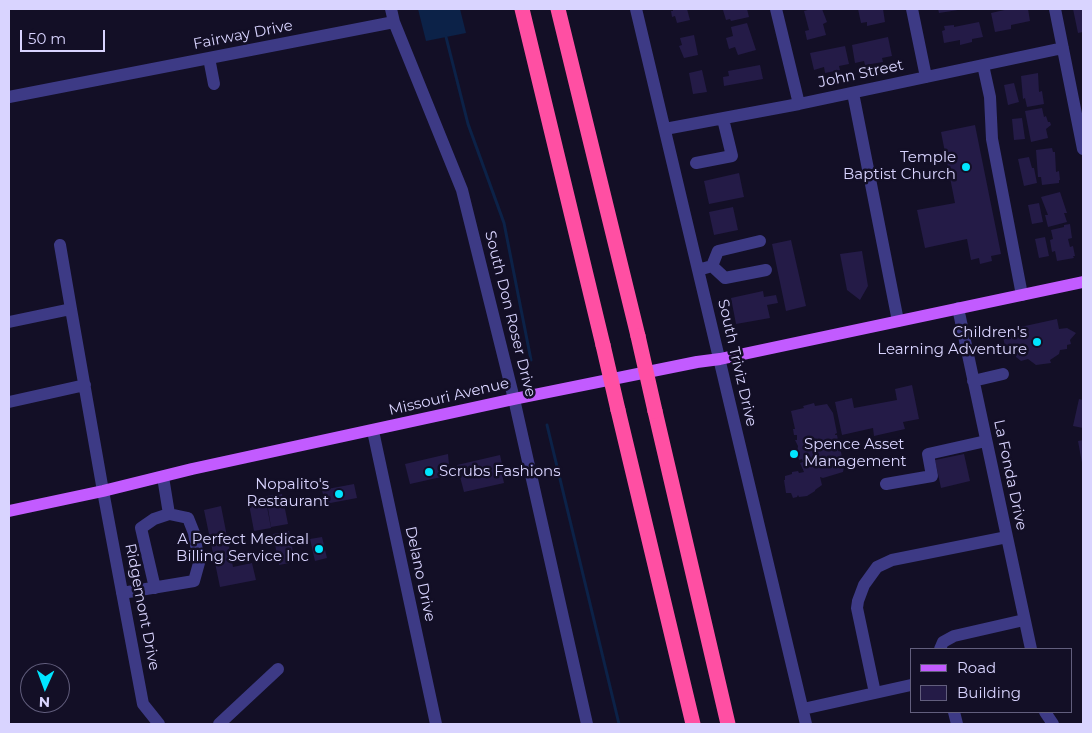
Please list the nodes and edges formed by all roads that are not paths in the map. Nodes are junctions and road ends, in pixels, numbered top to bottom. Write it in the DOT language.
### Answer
graph roads {
  1 [pos="391,9"];
  2 [pos="522,9"];
  3 [pos="558,9"];
  4 [pos="636,9"];
  5 [pos="776,9"];
  6 [pos="912,9"];
  7 [pos="1055,9"];
  8 [pos="394,22"];
  9 [pos="1063,48"];
  10 [pos="209,58"];
  11 [pos="983,65"];
  12 [pos="926,77"];
  13 [pos="214,84"];
  14 [pos="853,93"];
  15 [pos="9,97"];
  16 [pos="799,104"];
  17 [pos="1080,111"];
  18 [pos="723,118"];
  19 [pos="665,129"];
  20 [pos="1083,148"];
  21 [pos="696,163"];
  22 [pos="760,241"];
  23 [pos="60,245"];
  24 [pos="712,266"];
  25 [pos="698,270"];
  26 [pos="766,270"];
  27 [pos="1083,282"];
  28 [pos="1022,295"];
  29 [pos="958,308"];
  30 [pos="71,309"];
  31 [pos="898,321"];
  32 [pos="9,322"];
  33 [pos="720,359"];
  34 [pos="1003,374"];
  35 [pos="973,382"];
  36 [pos="85,385"];
  37 [pos="514,399"];
  38 [pos="9,402"];
  39 [pos="373,431"];
  40 [pos="986,441"];
  41 [pos="162,477"];
  42 [pos="886,484"];
  43 [pos="103,491"];
  44 [pos="9,511"];
  45 [pos="169,514"];
  46 [pos="191,535"];
  47 [pos="1007,537"];
  48 [pos="198,556"];
  49 [pos="155,588"];
  50 [pos="122,593"];
  51 [pos="1024,620"];
  52 [pos="940,648"];
  53 [pos="1031,648"];
  54 [pos="278,669"];
  55 [pos="910,685"];
  56 [pos="874,693"];
  57 [pos="803,708"];
  58 [pos="1046,713"];
  59 [pos="159,724"];
  60 [pos="219,724"];
  61 [pos="436,724"];
  62 [pos="587,724"];
  63 [pos="693,724"];
  64 [pos="728,724"];
  65 [pos="806,724"];
  66 [pos="1054,724"];
  1 -- 8 [label="street, South Don Roser Drive"];
  2 -- 63 [label="highway, bridge"];
  3 -- 64 [label="highway, bridge"];
  4 -- 19 [label="street, South Triviz Drive"];
  5 -- 16 [label="street"];
  6 -- 12 [label="street"];
  7 -- 9 [label="street"];
  8 -- 10 [label="street, Fairway Drive"];
  8 -- 37 [label="street, South Don Roser Drive"];
  9 -- 11 [label="street, John Street"];
  9 -- 17 [label="street"];
  10 -- 13 [label="street"];
  10 -- 15 [label="street, Fairway Drive"];
  11 -- 12 [label="street, John Street"];
  11 -- 28 [label="street"];
  12 -- 14 [label="street, John Street"];
  14 -- 16 [label="street, John Street"];
  14 -- 31 [label="street"];
  16 -- 18 [label="street, John Street"];
  17 -- 20 [label="street"];
  18 -- 19 [label="street, John Street"];
  18 -- 21 [label="street"];
  19 -- 25 [label="street, South Triviz Drive"];
  22 -- 24 [label="street"];
  23 -- 30 [label="street, Ridgemont Drive"];
  24 -- 25 [label="street"];
  24 -- 26 [label="street"];
  25 -- 33 [label="street, South Triviz Drive"];
  27 -- 28 [label="main road"];
  28 -- 29 [label="main road, Missouri Avenue"];
  29 -- 31 [label="main road, Missouri Avenue"];
  29 -- 35 [label="street, La Fonda Drive"];
  30 -- 32 [label="street"];
  30 -- 36 [label="street, Ridgemont Drive"];
  31 -- 33 [label="main road, Missouri Avenue"];
  33 -- 37 [label="main road, Missouri Avenue"];
  33 -- 57 [label="street, South Triviz Drive"];
  34 -- 35 [label="street"];
  35 -- 40 [label="street, La Fonda Drive"];
  36 -- 38 [label="street"];
  36 -- 43 [label="street, Ridgemont Drive"];
  37 -- 39 [label="main road, Missouri Avenue"];
  37 -- 62 [label="street, South Don Roser Drive"];
  39 -- 41 [label="main road, Missouri Avenue"];
  39 -- 61 [label="street, Delano Drive"];
  40 -- 42 [label="street"];
  40 -- 47 [label="street, La Fonda Drive"];
  41 -- 43 [label="main road, Missouri Avenue"];
  41 -- 45 [label="street"];
  43 -- 44 [label="main road, Missouri Avenue"];
  43 -- 50 [label="street, Ridgemont Drive"];
  45 -- 46 [label="street"];
  45 -- 49 [label="street"];
  46 -- 48 [label="street"];
  46 -- 48 [label="street"];
  47 -- 51 [label="street, La Fonda Drive"];
  47 -- 56 [label="street"];
  48 -- 49 [label="street"];
  49 -- 50 [label="street"];
  50 -- 59 [label="street, Ridgemont Drive"];
  51 -- 52 [label="street"];
  51 -- 53 [label="street, La Fonda Drive"];
  54 -- 60 [label="street"];
  55 -- 56 [label="street"];
  56 -- 57 [label="street"];
  57 -- 65 [label="street, South Triviz Drive"];
  58 -- 66 [label="street"];
}
